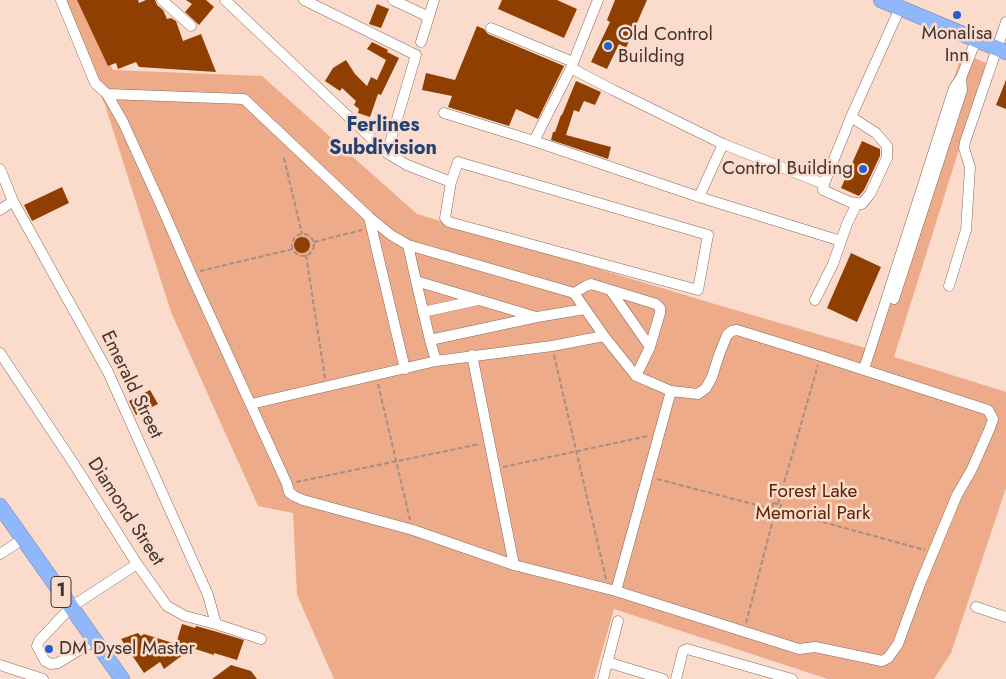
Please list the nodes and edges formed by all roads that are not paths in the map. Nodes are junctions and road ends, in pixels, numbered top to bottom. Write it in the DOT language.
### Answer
graph roads {
  1 [pos="61,0"];
  2 [pos="162,0"];
  3 [pos="225,0"];
  4 [pos="304,0"];
  5 [pos="393,0"];
  6 [pos="434,0"];
  7 [pos="598,0"];
  8 [pos="892,3"];
  9 [pos="429,17"];
  10 [pos="1006,22"];
  11 [pos="191,26"];
  12 [pos="491,28"];
  13 [pos="976,40"];
  14 [pos="422,42"];
  15 [pos="1001,50"];
  16 [pos="572,65"];
  17 [pos="106,94"];
  18 [pos="444,112"];
  19 [pos="851,117"];
  20 [pos="534,141"];
  21 [pos="723,144"];
  22 [pos="387,153"];
  23 [pos="0,169"];
  24 [pos="451,182"];
  25 [pos="824,184"];
  26 [pos="698,197"];
  27 [pos="13,202"];
  28 [pos="857,203"];
  29 [pos="0,210"];
  30 [pos="369,217"];
  31 [pos="841,241"];
  32 [pos="408,245"];
  33 [pos="416,281"];
  34 [pos="949,286"];
  35 [pos="611,291"];
  36 [pos="574,293"];
  37 [pos="479,300"];
  38 [pos="815,300"];
  39 [pos="585,309"];
  40 [pos="423,312"];
  41 [pos="537,317"];
  42 [pos="604,336"];
  43 [pos="430,340"];
  44 [pos="650,347"];
  45 [pos="0,353"];
  46 [pos="472,355"];
  47 [pos="436,361"];
  48 [pos="405,369"];
  49 [pos="867,370"];
  50 [pos="636,376"];
  51 [pos="671,391"];
  52 [pos="250,404"];
  53 [pos="0,506"];
  54 [pos="23,539"];
  55 [pos="0,554"];
  56 [pos="137,564"];
  57 [pos="514,565"];
  58 [pos="612,590"];
  59 [pos="71,607"];
  60 [pos="976,607"];
  61 [pos="1006,617"];
  62 [pos="618,621"];
  63 [pos="216,624"];
  64 [pos="261,639"];
  65 [pos="95,640"];
  66 [pos="607,662"];
  67 [pos="0,666"];
  68 [pos="43,679"];
  69 [pos="122,679"];
  70 [pos="603,679"];
  71 [pos="663,679"];
  72 [pos="676,679"];
  73 [pos="792,679"];
  1 -- 17 [label="street"];
  2 -- 11 [label="street"];
  3 -- 22 [label="street"];
  4 -- 22 [label="street"];
  5 -- 9 [label="street"];
  6 -- 9 [label="street"];
  7 -- 16 [label="street"];
  8 -- 13 [label="highway"];
  8 -- 19 [label="street"];
  9 -- 14 [label="street"];
  10 -- 15 [label="street"];
  12 -- 16 [label="street"];
  13 -- 15 [label="highway"];
  13 -- 49 [label="street"];
  15 -- 34 [label="street"];
  16 -- 20 [label="street"];
  16 -- 21 [label="street"];
  17 -- 30 [label="street"];
  17 -- 52 [label="street"];
  18 -- 20 [label="street"];
  19 -- 25 [label="street"];
  19 -- 28 [label="street"];
  20 -- 26 [label="street"];
  21 -- 25 [label="street"];
  21 -- 26 [label="street"];
  22 -- 24 [label="street"];
  23 -- 27 [label="street, Emerald Street"];
  24 -- 24 [label="street"];
  25 -- 28 [label="street"];
  26 -- 31 [label="street"];
  27 -- 29 [label="street"];
  27 -- 63 [label="street, Emerald Street"];
  28 -- 31 [label="street"];
  30 -- 32 [label="street"];
  30 -- 48 [label="street"];
  31 -- 38 [label="street"];
  32 -- 33 [label="street"];
  32 -- 36 [label="street"];
  33 -- 37 [label="street"];
  33 -- 40 [label="street"];
  35 -- 36 [label="street"];
  35 -- 44 [label="street"];
  35 -- 44 [label="street"];
  36 -- 39 [label="street"];
  37 -- 40 [label="street"];
  37 -- 41 [label="street"];
  39 -- 41 [label="street"];
  39 -- 42 [label="street"];
  40 -- 43 [label="street"];
  41 -- 43 [label="street"];
  42 -- 46 [label="street"];
  42 -- 50 [label="street"];
  43 -- 47 [label="street"];
  44 -- 50 [label="street"];
  45 -- 56 [label="street, Diamond Street"];
  46 -- 47 [label="street"];
  46 -- 57 [label="street"];
  47 -- 48 [label="street"];
  48 -- 52 [label="street"];
  49 -- 51 [label="street"];
  49 -- 58 [label="street"];
  50 -- 51 [label="street"];
  51 -- 58 [label="street"];
  52 -- 57 [label="street"];
  53 -- 54 [label="highway, 1"];
  54 -- 55 [label="street"];
  54 -- 59 [label="highway, 1"];
  56 -- 59 [label="street"];
  56 -- 63 [label="street, Diamond Street"];
  57 -- 58 [label="street"];
  59 -- 65 [label="highway, 1"];
  59 -- 65 [label="street"];
  60 -- 61 [label="street"];
  62 -- 66 [label="street"];
  63 -- 64 [label="street, Diamond Street"];
  65 -- 69 [label="highway, 1"];
  66 -- 70 [label="street"];
  66 -- 71 [label="street"];
  67 -- 68 [label="street"];
  72 -- 73 [label="street"];
}
